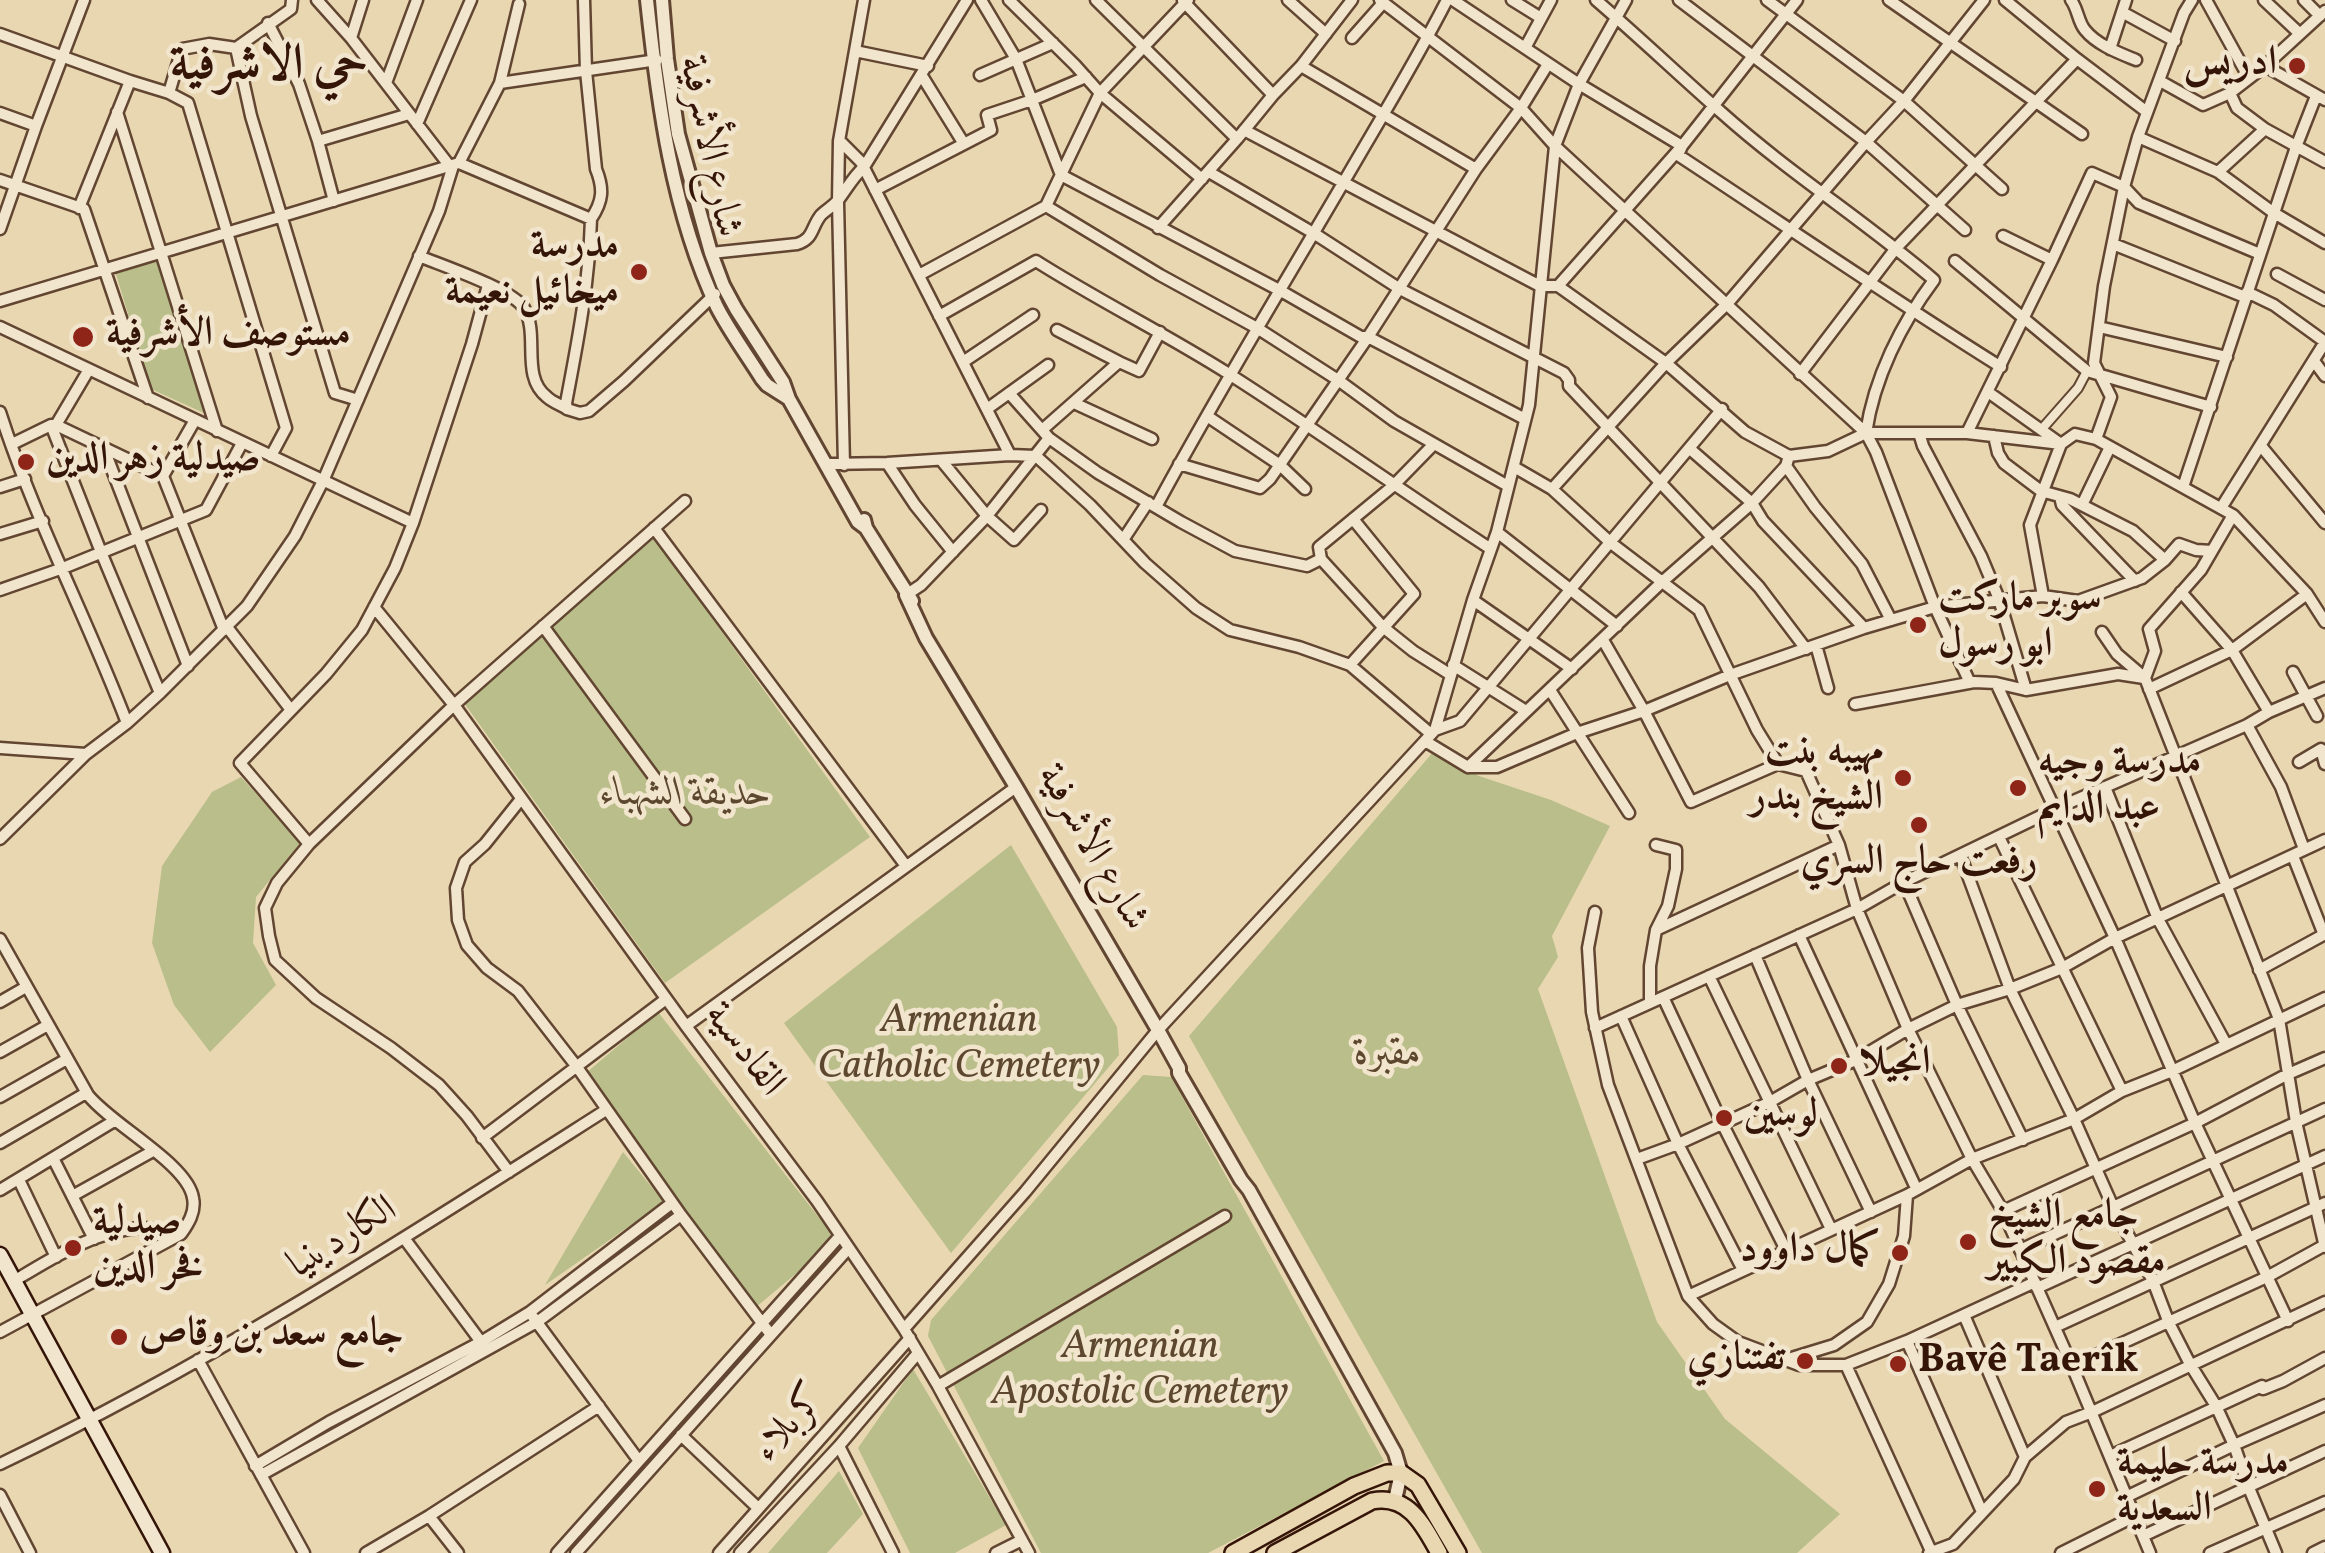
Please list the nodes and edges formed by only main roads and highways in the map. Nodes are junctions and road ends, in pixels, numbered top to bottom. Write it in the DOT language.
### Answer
graph roads {
  1 [pos="0,1254"];
  2 [pos="162,1553"];
  3 [pos="1232,1553"];
  4 [pos="1275,1553"];
  5 [pos="1440,1553"];
  6 [pos="1458,1553"];
  1 -- 2 [label="main road"];
  3 -- 6 [label="main road, شارع الأشرفية"];
  4 -- 5 [label="main road"];
}
